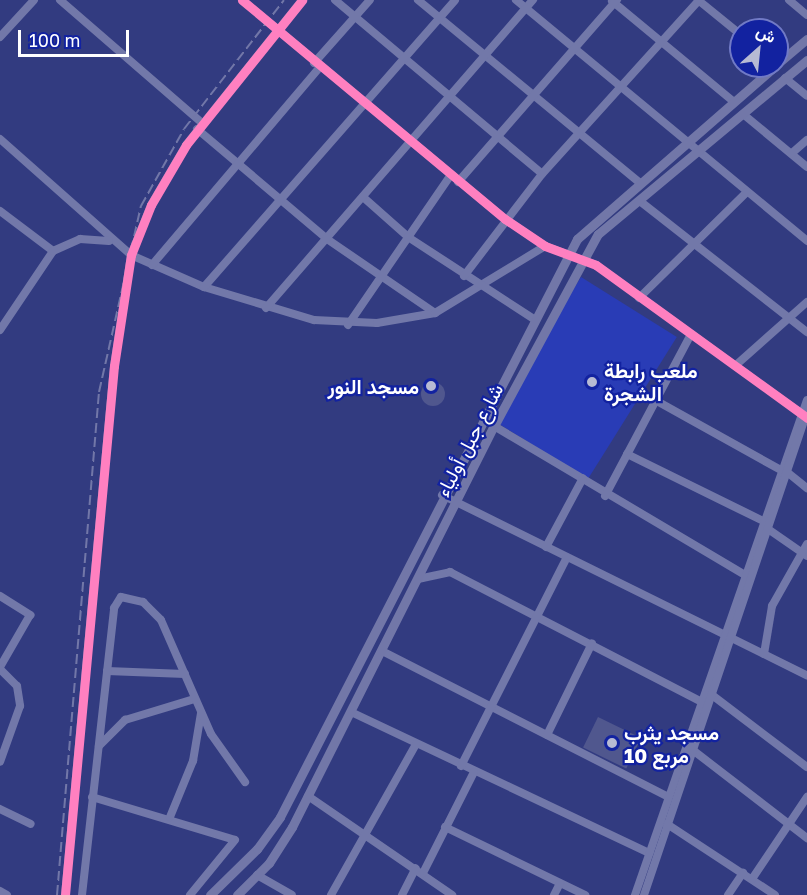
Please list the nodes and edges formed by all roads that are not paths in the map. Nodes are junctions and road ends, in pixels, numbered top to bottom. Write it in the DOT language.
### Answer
graph roads {
  1 [pos="34,0"];
  2 [pos="60,0"];
  3 [pos="242,0"];
  4 [pos="302,0"];
  5 [pos="335,0"];
  6 [pos="370,0"];
  7 [pos="418,0"];
  8 [pos="455,0"];
  9 [pos="516,0"];
  10 [pos="533,0"];
  11 [pos="699,0"];
  12 [pos="789,0"];
  13 [pos="614,1"];
  14 [pos="526,8"];
  15 [pos="807,15"];
  16 [pos="354,17"];
  17 [pos="439,17"];
  18 [pos="729,25"];
  19 [pos="277,30"];
  20 [pos="0,37"];
  21 [pos="807,39"];
  22 [pos="661,42"];
  23 [pos="575,48"];
  24 [pos="789,54"];
  25 [pos="485,56"];
  26 [pos="403,58"];
  27 [pos="807,60"];
  28 [pos="317,65"];
  29 [pos="789,75"];
  30 [pos="761,78"];
  31 [pos="785,78"];
  32 [pos="621,87"];
  33 [pos="533,95"];
  34 [pos="807,96"];
  35 [pos="449,98"];
  36 [pos="734,102"];
  37 [pos="363,104"];
  38 [pos="743,114"];
  39 [pos="200,126"];
  40 [pos="580,132"];
  41 [pos="497,137"];
  42 [pos="0,139"];
  43 [pos="807,140"];
  44 [pos="688,141"];
  45 [pos="410,143"];
  46 [pos="700,152"];
  47 [pos="792,153"];
  48 [pos="237,164"];
  49 [pos="807,167"];
  50 [pos="542,174"];
  51 [pos="450,176"];
  52 [pos="458,182"];
  53 [pos="639,182"];
  54 [pos="747,192"];
  55 [pos="363,197"];
  56 [pos="280,202"];
  57 [pos="641,202"];
  58 [pos="0,211"];
  59 [pos="505,219"];
  60 [pos="408,237"];
  61 [pos="327,239"];
  62 [pos="807,241"];
  63 [pos="111,242"];
  64 [pos="694,243"];
  65 [pos="545,246"];
  66 [pos="53,251"];
  67 [pos="131,255"];
  68 [pos="567,255"];
  69 [pos="584,259"];
  70 [pos="152,265"];
  71 [pos="464,276"];
  72 [pos="380,277"];
  73 [pos="204,287"];
  74 [pos="483,289"];
  75 [pos="639,298"];
  76 [pos="807,302"];
  77 [pos="266,308"];
  78 [pos="435,313"];
  79 [pos="789,318"];
  80 [pos="534,319"];
  81 [pos="348,325"];
  82 [pos="0,330"];
  83 [pos="807,332"];
  84 [pos="690,334"];
  85 [pos="736,365"];
  86 [pos="655,400"];
  87 [pos="807,400"];
  88 [pos="805,415"];
  89 [pos="494,426"];
  90 [pos="627,454"];
  91 [pos="783,470"];
  92 [pos="583,478"];
  93 [pos="807,488"];
  94 [pos="442,495"];
  95 [pos="605,496"];
  96 [pos="457,504"];
  97 [pos="761,520"];
  98 [pos="768,529"];
  99 [pos="807,544"];
  100 [pos="546,546"];
  101 [pos="804,554"];
  102 [pos="567,557"];
  103 [pos="743,574"];
  104 [pos="418,579"];
  105 [pos="0,596"];
  106 [pos="538,616"];
  107 [pos="723,635"];
  108 [pos="731,639"];
  109 [pos="592,643"];
  110 [pos="382,651"];
  111 [pos="764,654"];
  112 [pos="0,668"];
  113 [pos="107,671"];
  114 [pos="185,674"];
  115 [pos="807,675"];
  116 [pos="712,695"];
  117 [pos="194,699"];
  118 [pos="700,701"];
  119 [pos="492,708"];
  120 [pos="351,712"];
  121 [pos="201,713"];
  122 [pos="547,735"];
  123 [pos="416,744"];
  124 [pos="97,749"];
  125 [pos="694,751"];
  126 [pos="0,762"];
  127 [pos="461,766"];
  128 [pos="807,767"];
  129 [pos="474,772"];
  130 [pos="245,782"];
  131 [pos="308,796"];
  132 [pos="92,797"];
  133 [pos="668,797"];
  134 [pos="807,797"];
  135 [pos="0,809"];
  136 [pos="170,817"];
  137 [pos="787,823"];
  138 [pos="31,824"];
  139 [pos="667,824"];
  140 [pos="445,827"];
  141 [pos="366,833"];
  142 [pos="807,838"];
  143 [pos="649,853"];
  144 [pos="420,871"];
  145 [pos="743,873"];
  146 [pos="255,877"];
  147 [pos="752,879"];
  148 [pos="560,883"];
  149 [pos="0,891"];
  150 [pos="7,895"];
  151 [pos="65,895"];
  152 [pos="82,895"];
  153 [pos="190,895"];
  154 [pos="210,895"];
  155 [pos="237,895"];
  156 [pos="244,895"];
  157 [pos="292,895"];
  158 [pos="331,895"];
  159 [pos="402,895"];
  160 [pos="452,895"];
  161 [pos="554,895"];
  162 [pos="585,895"];
  163 [pos="635,895"];
  164 [pos="644,895"];
  165 [pos="728,895"];
  166 [pos="775,895"];
  1 -- 20 [label="street"];
  2 -- 39 [label="street"];
  3 -- 19 [label="street"];
  4 -- 19 [label="street"];
  5 -- 16 [label="street"];
  6 -- 16 [label="street"];
  7 -- 17 [label="street"];
  8 -- 17 [label="street"];
  9 -- 14 [label="street"];
  10 -- 14 [label="street"];
  11 -- 18 [label="street"];
  11 -- 22 [label="street"];
  12 -- 15 [label="street"];
  13 -- 22 [label="street"];
  13 -- 23 [label="street"];
  14 -- 23 [label="street"];
  14 -- 25 [label="street"];
  16 -- 26 [label="street"];
  16 -- 28 [label="street"];
  17 -- 25 [label="street"];
  17 -- 26 [label="street"];
  19 -- 28 [label="street"];
  19 -- 39 [label="street"];
  21 -- 24 [label="main road, شارع جبل أولياء"];
  22 -- 32 [label="street"];
  22 -- 36 [label="street"];
  23 -- 32 [label="street"];
  23 -- 33 [label="street"];
  25 -- 33 [label="street"];
  25 -- 35 [label="street"];
  26 -- 35 [label="street"];
  26 -- 37 [label="street"];
  27 -- 29 [label="main road, شارع جبل أولياء"];
  28 -- 37 [label="street"];
  28 -- 48 [label="street"];
  30 -- 36 [label="main road, شارع جبل أولياء"];
  31 -- 34 [label="street"];
  31 -- 38 [label="main road, شارع جبل أولياء"];
  32 -- 40 [label="street"];
  32 -- 44 [label="street"];
  33 -- 40 [label="street"];
  33 -- 41 [label="street"];
  35 -- 41 [label="street"];
  35 -- 45 [label="street"];
  36 -- 44 [label="main road, شارع جبل أولياء"];
  37 -- 45 [label="street"];
  37 -- 56 [label="street"];
  38 -- 46 [label="main road, شارع جبل أولياء"];
  38 -- 47 [label="street"];
  39 -- 48 [label="street"];
  39 -- 67 [label="street"];
  40 -- 50 [label="street"];
  40 -- 53 [label="street"];
  41 -- 50 [label="street"];
  41 -- 52 [label="street"];
  42 -- 63 [label="street"];
  43 -- 47 [label="street"];
  44 -- 46 [label="street"];
  44 -- 53 [label="main road, شارع جبل أولياء"];
  45 -- 51 [label="street"];
  45 -- 55 [label="street"];
  46 -- 54 [label="street"];
  46 -- 57 [label="main road, شارع جبل أولياء"];
  47 -- 49 [label="street"];
  48 -- 56 [label="street"];
  48 -- 70 [label="street"];
  50 -- 59 [label="street"];
  51 -- 52 [label="street"];
  51 -- 60 [label="street"];
  52 -- 59 [label="street"];
  53 -- 68 [label="main road, شارع جبل أولياء"];
  54 -- 62 [label="street"];
  54 -- 64 [label="street"];
  55 -- 60 [label="street"];
  55 -- 61 [label="street"];
  56 -- 61 [label="street"];
  56 -- 73 [label="street"];
  57 -- 64 [label="street"];
  57 -- 69 [label="main road, شارع جبل أولياء"];
  58 -- 66 [label="street"];
  59 -- 65 [label="street"];
  59 -- 71 [label="street"];
  60 -- 71 [label="street"];
  60 -- 72 [label="street"];
  61 -- 72 [label="street"];
  61 -- 77 [label="street"];
  63 -- 66 [label="street"];
  63 -- 67 [label="street"];
  64 -- 75 [label="street"];
  64 -- 79 [label="street"];
  65 -- 68 [label="street"];
  65 -- 74 [label="street"];
  66 -- 82 [label="street"];
  67 -- 70 [label="street"];
  67 -- 151 [label="street"];
  68 -- 69 [label="street"];
  68 -- 80 [label="main road, شارع جبل أولياء"];
  69 -- 75 [label="street"];
  69 -- 89 [label="main road, شارع جبل أولياء"];
  70 -- 73 [label="street"];
  71 -- 74 [label="street"];
  72 -- 78 [label="street"];
  72 -- 81 [label="street"];
  73 -- 77 [label="street"];
  74 -- 78 [label="street"];
  74 -- 80 [label="street"];
  75 -- 84 [label="street"];
  76 -- 79 [label="street"];
  77 -- 81 [label="street"];
  78 -- 81 [label="street"];
  79 -- 83 [label="street"];
  79 -- 85 [label="street"];
  80 -- 94 [label="main road, شارع جبل أولياء"];
  84 -- 85 [label="street"];
  84 -- 86 [label="street"];
  85 -- 88 [label="street"];
  86 -- 90 [label="street"];
  86 -- 91 [label="street"];
  87 -- 88 [label="street"];
  88 -- 91 [label="street"];
  89 -- 92 [label="street"];
  89 -- 96 [label="main road, شارع جبل أولياء"];
  90 -- 95 [label="street"];
  90 -- 97 [label="street"];
  91 -- 93 [label="street"];
  91 -- 97 [label="street"];
  91 -- 98 [label="street"];
  92 -- 95 [label="street"];
  92 -- 100 [label="street"];
  94 -- 96 [label="street"];
  94 -- 154 [label="main road, شارع جبل أولياء"];
  95 -- 103 [label="street"];
  96 -- 100 [label="street"];
  96 -- 104 [label="main road, شارع جبل أولياء"];
  97 -- 103 [label="street"];
  98 -- 101 [label="street"];
  98 -- 108 [label="street"];
  99 -- 101 [label="street"];
  100 -- 102 [label="street"];
  101 -- 111 [label="street"];
  102 -- 106 [label="street"];
  102 -- 107 [label="street"];
  103 -- 107 [label="street"];
  104 -- 106 [label="street"];
  104 -- 110 [label="main road, شارع جبل أولياء"];
  105 -- 112 [label="street"];
  106 -- 109 [label="street"];
  106 -- 119 [label="street"];
  107 -- 108 [label="street"];
  107 -- 118 [label="street"];
  108 -- 111 [label="street"];
  108 -- 116 [label="street"];
  109 -- 118 [label="street"];
  109 -- 122 [label="street"];
  110 -- 119 [label="street"];
  110 -- 120 [label="main road, شارع جبل أولياء"];
  111 -- 115 [label="street"];
  112 -- 126 [label="street"];
  113 -- 114 [label="street"];
  113 -- 114 [label="street"];
  113 -- 124 [label="street"];
  114 -- 117 [label="street"];
  116 -- 125 [label="street"];
  116 -- 128 [label="street"];
  117 -- 121 [label="street"];
  117 -- 124 [label="street"];
  118 -- 133 [label="street"];
  119 -- 122 [label="street"];
  119 -- 127 [label="street"];
  120 -- 123 [label="street"];
  120 -- 131 [label="main road, شارع جبل أولياء"];
  121 -- 130 [label="street"];
  121 -- 136 [label="street"];
  122 -- 133 [label="street"];
  123 -- 127 [label="street"];
  123 -- 141 [label="street"];
  124 -- 132 [label="street"];
  125 -- 137 [label="street"];
  125 -- 139 [label="street"];
  127 -- 129 [label="street"];
  129 -- 140 [label="street"];
  129 -- 143 [label="street"];
  131 -- 141 [label="street"];
  131 -- 146 [label="main road, شارع جبل أولياء"];
  132 -- 136 [label="street"];
  132 -- 152 [label="street"];
  133 -- 143 [label="street"];
  134 -- 137 [label="street"];
  135 -- 138 [label="street"];
  136 -- 153 [label="street"];
  137 -- 142 [label="street"];
  137 -- 147 [label="street"];
  139 -- 145 [label="street"];
  139 -- 164 [label="street"];
  140 -- 144 [label="street"];
  140 -- 148 [label="street"];
  141 -- 144 [label="street"];
  141 -- 158 [label="street"];
  143 -- 163 [label="street"];
  144 -- 159 [label="street"];
  144 -- 160 [label="street"];
  145 -- 147 [label="street"];
  145 -- 165 [label="street"];
  146 -- 155 [label="main road, شارع جبل أولياء"];
  146 -- 156 [label="street"];
  146 -- 157 [label="street"];
  147 -- 166 [label="street"];
  148 -- 161 [label="street"];
  148 -- 162 [label="street"];
  149 -- 150 [label="street"];
}
